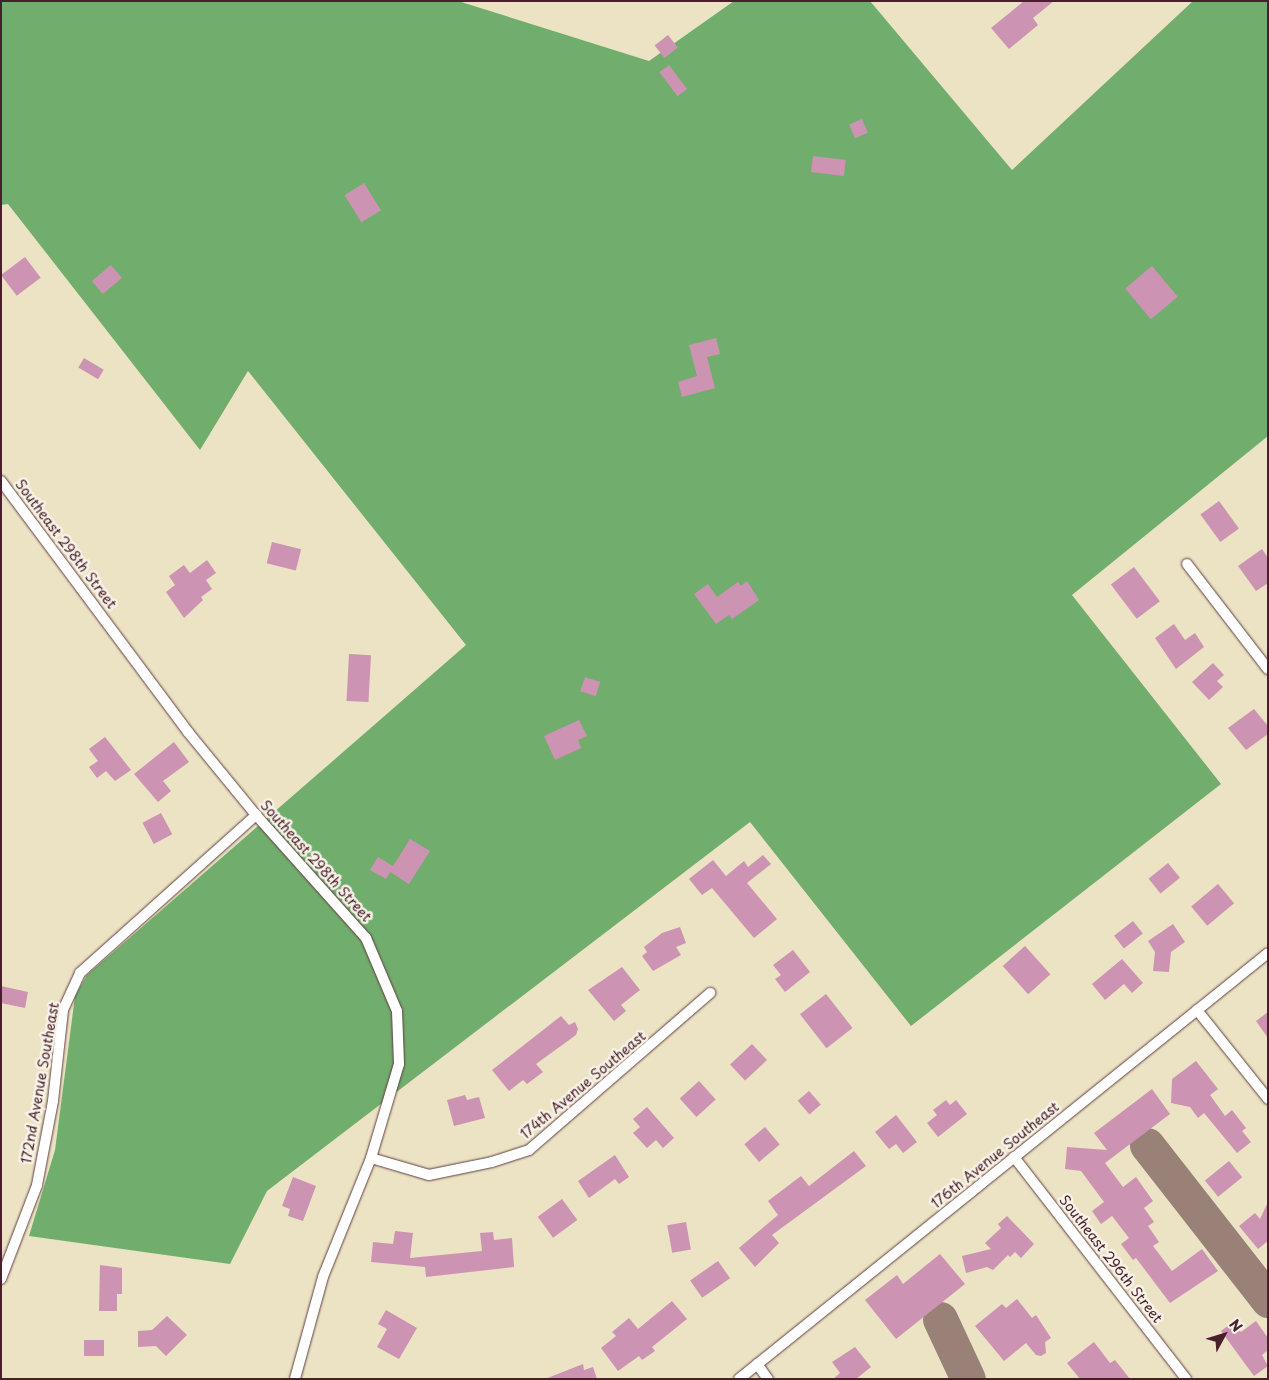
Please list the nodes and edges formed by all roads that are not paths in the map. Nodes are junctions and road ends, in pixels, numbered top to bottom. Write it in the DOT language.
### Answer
graph roads {
  1 [pos="1,480"];
  2 [pos="1187,564"];
  3 [pos="1268,669"];
  4 [pos="256,815"];
  5 [pos="1268,953"];
  6 [pos="710,993"];
  7 [pos="1198,1010"];
  8 [pos="1268,1098"];
  9 [pos="1014,1157"];
  10 [pos="371,1158"];
  11 [pos="1,1279"];
  12 [pos="757,1364"];
  13 [pos="295,1379"];
  14 [pos="739,1379"];
  15 [pos="768,1379"];
  16 [pos="1186,1379"];
  1 -- 4 [label="street, Southeast 298th Street"];
  2 -- 3 [label="street"];
  4 -- 10 [label="street, Southeast 298th Street"];
  4 -- 11 [label="street, 172nd Avenue Southeast"];
  5 -- 7 [label="street, 176th Avenue Southeast"];
  6 -- 10 [label="street, 174th Avenue Southeast"];
  7 -- 8 [label="street"];
  7 -- 9 [label="street, 176th Avenue Southeast"];
  9 -- 12 [label="street, 176th Avenue Southeast"];
  9 -- 16 [label="street, Southeast 296th Street"];
  10 -- 13 [label="street, Southeast 298th Street"];
  12 -- 14 [label="street, 176th Avenue Southeast"];
  12 -- 15 [label="street"];
}
